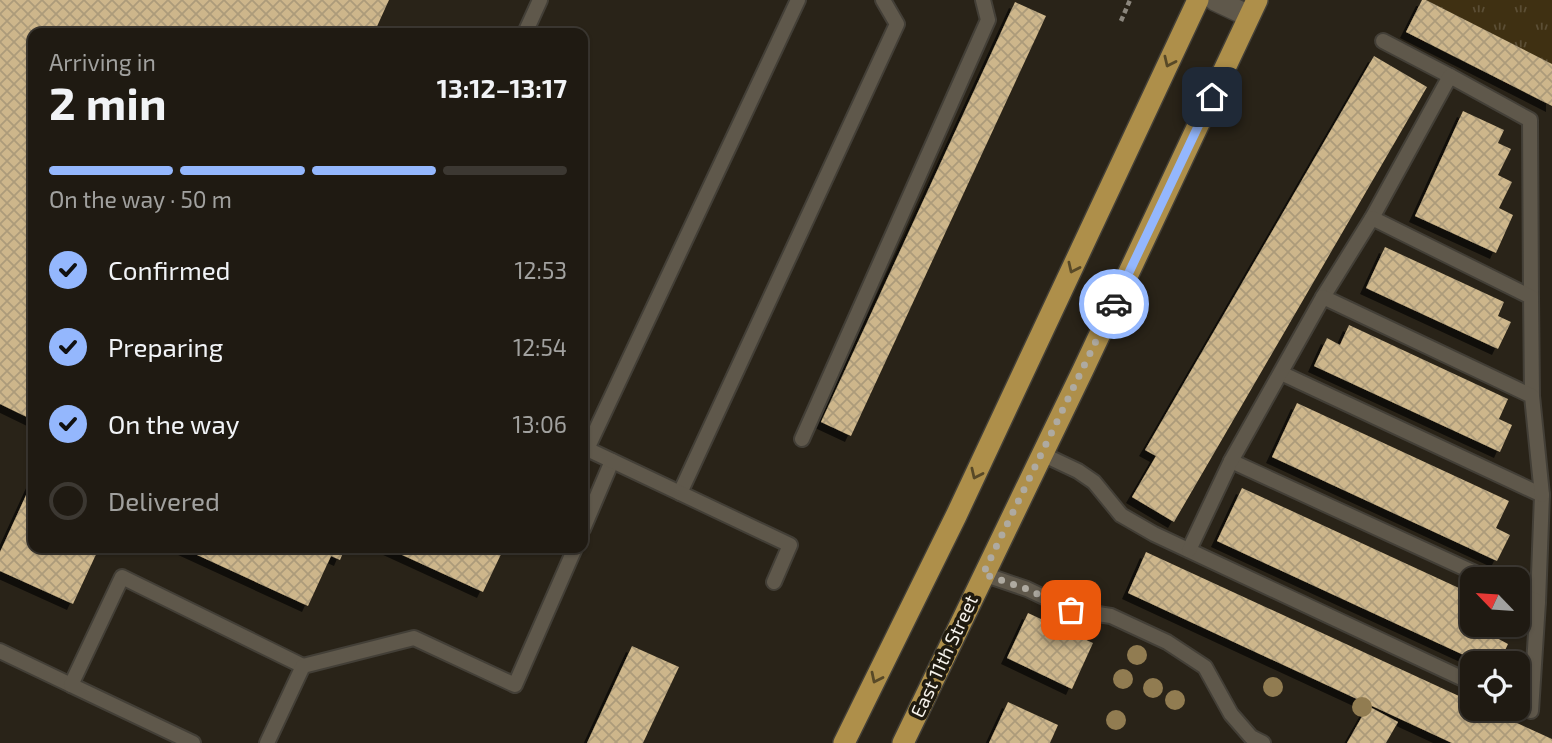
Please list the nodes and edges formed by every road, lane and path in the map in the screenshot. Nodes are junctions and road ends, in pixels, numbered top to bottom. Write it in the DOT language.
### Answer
graph roads {
  1 [pos="540,0"];
  2 [pos="798,0"];
  3 [pos="883,0"];
  4 [pos="983,0"];
  5 [pos="1130,0"];
  6 [pos="1198,0"];
  7 [pos="1214,0"];
  8 [pos="1253,8"];
  9 [pos="1121,21"];
  10 [pos="527,28"];
  11 [pos="1383,41"];
  12 [pos="1450,76"];
  13 [pos="1372,218"];
  14 [pos="1531,297"];
  15 [pos="1323,298"];
  16 [pos="1281,373"];
  17 [pos="1532,396"];
  18 [pos="802,439"];
  19 [pos="588,447"];
  20 [pos="588,449"];
  21 [pos="1042,454"];
  22 [pos="612,461"];
  23 [pos="1231,461"];
  24 [pos="680,493"];
  25 [pos="1542,495"];
  26 [pos="588,517"];
  27 [pos="1189,550"];
  28 [pos="573,553"];
  29 [pos="1462,567"];
  30 [pos="983,574"];
  31 [pos="774,582"];
  32 [pos="1530,599"];
  33 [pos="1538,602"];
  34 [pos="0,651"];
  35 [pos="303,666"];
  36 [pos="1460,677"];
  37 [pos="71,685"];
  38 [pos="1530,711"];
  39 [pos="193,743"];
  40 [pos="267,743"];
  41 [pos="844,743"];
  42 [pos="903,743"];
  43 [pos="1263,743"];
  1 -- 10 [label="lane"];
  2 -- 19 [label="lane"];
  3 -- 24 [label="lane"];
  4 -- 18 [label="lane"];
  5 -- 9 [label="path"];
  6 -- 41 [label="main road, one-way"];
  7 -- 8 [label="main road"];
  8 -- 21 [label="main road, East 11th Street"];
  11 -- 12 [label="lane"];
  12 -- 13 [label="lane"];
  12 -- 14 [label="lane"];
  13 -- 14 [label="lane"];
  13 -- 15 [label="lane"];
  14 -- 17 [label="lane"];
  15 -- 16 [label="lane"];
  15 -- 17 [label="lane"];
  16 -- 23 [label="lane"];
  16 -- 25 [label="lane"];
  17 -- 25 [label="lane"];
  20 -- 22 [label="lane"];
  21 -- 27 [label="lane"];
  21 -- 30 [label="main road, East 11th Street"];
  22 -- 24 [label="lane"];
  22 -- 26 [label="lane"];
  23 -- 27 [label="lane"];
  23 -- 29 [label="lane"];
  24 -- 31 [label="lane"];
  25 -- 33 [label="lane"];
  27 -- 36 [label="lane"];
  28 -- 35 [label="lane"];
  30 -- 42 [label="main road, East 11th Street"];
  30 -- 43 [label="lane"];
  32 -- 33 [label="lane"];
  33 -- 38 [label="lane"];
  34 -- 37 [label="lane"];
  35 -- 37 [label="lane"];
  35 -- 40 [label="lane"];
  37 -- 39 [label="lane"];
}
